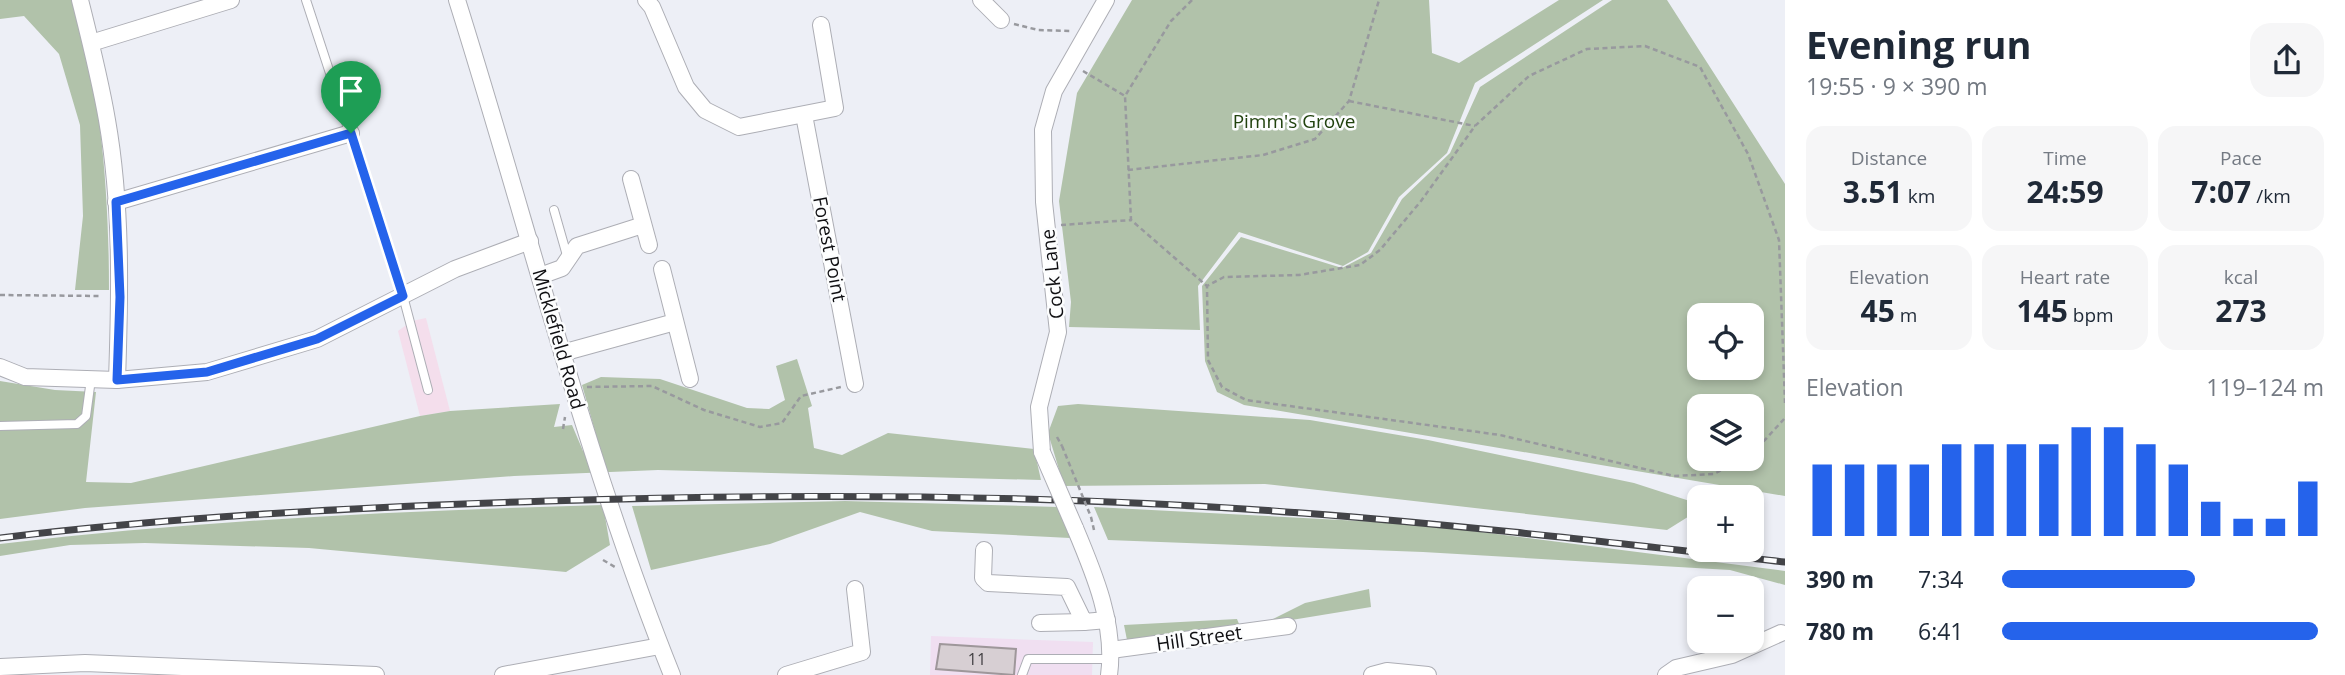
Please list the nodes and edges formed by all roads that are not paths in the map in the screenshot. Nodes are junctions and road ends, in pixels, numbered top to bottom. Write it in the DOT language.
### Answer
graph roads {
  1 [pos="80,0"];
  2 [pos="230,0"];
  3 [pos="306,0"];
  4 [pos="457,0"];
  5 [pos="646,0"];
  6 [pos="981,0"];
  7 [pos="1106,0"];
  8 [pos="1001,20"];
  9 [pos="821,25"];
  10 [pos="91,43"];
  11 [pos="804,115"];
  12 [pos="351,133"];
  13 [pos="631,179"];
  14 [pos="116,202"];
  15 [pos="554,210"];
  16 [pos="643,225"];
  17 [pos="530,241"];
  18 [pos="649,245"];
  19 [pos="568,259"];
  20 [pos="662,269"];
  21 [pos="540,276"];
  22 [pos="403,296"];
  23 [pos="674,321"];
  24 [pos="562,353"];
  25 [pos="0,368"];
  26 [pos="91,379"];
  27 [pos="690,379"];
  28 [pos="117,380"];
  29 [pos="855,384"];
  30 [pos="428,390"];
  31 [pos="0,426"];
  32 [pos="984,550"];
  33 [pos="855,589"];
  34 [pos="1107,620"];
  35 [pos="1084,622"];
  36 [pos="1040,623"];
  37 [pos="1288,626"];
  38 [pos="1781,633"];
  39 [pos="660,646"];
  40 [pos="1110,661"];
  41 [pos="0,667"];
  42 [pos="85,669"];
  43 [pos="376,675"];
  44 [pos="503,675"];
  45 [pos="672,675"];
  46 [pos="786,675"];
  47 [pos="1022,675"];
  48 [pos="1371,675"];
  49 [pos="1428,675"];
  50 [pos="1666,675"];
  1 -- 10 [label="street"];
  2 -- 10 [label="street"];
  3 -- 12 [label="lane"];
  4 -- 17 [label="street, Micklefield Road"];
  5 -- 11 [label="street"];
  6 -- 8 [label="street"];
  7 -- 34 [label="street, Cock Lane, bridge"];
  9 -- 11 [label="street"];
  10 -- 14 [label="street"];
  11 -- 29 [label="street, Forest Point"];
  12 -- 14 [label="street"];
  12 -- 22 [label="lane"];
  13 -- 16 [label="street"];
  14 -- 28 [label="street"];
  15 -- 19 [label="lane"];
  16 -- 18 [label="street"];
  16 -- 19 [label="street"];
  17 -- 21 [label="street, Micklefield Road"];
  17 -- 22 [label="street"];
  19 -- 21 [label="street"];
  20 -- 23 [label="street"];
  21 -- 24 [label="street, Micklefield Road"];
  22 -- 28 [label="street"];
  22 -- 30 [label="lane"];
  23 -- 24 [label="street"];
  23 -- 27 [label="street"];
  24 -- 39 [label="street, Micklefield Road"];
  25 -- 26 [label="street"];
  26 -- 28 [label="street"];
  26 -- 31 [label="lane"];
  32 -- 35 [label="street"];
  33 -- 46 [label="street"];
  34 -- 35 [label="street"];
  34 -- 40 [label="street, Cock Lane"];
  35 -- 36 [label="street"];
  37 -- 40 [label="street, Hill Street"];
  38 -- 50 [label="street"];
  39 -- 44 [label="street"];
  39 -- 45 [label="street, Micklefield Road"];
  40 -- 47 [label="lane"];
  41 -- 42 [label="street"];
  42 -- 43 [label="street"];
  48 -- 49 [label="street"];
}
